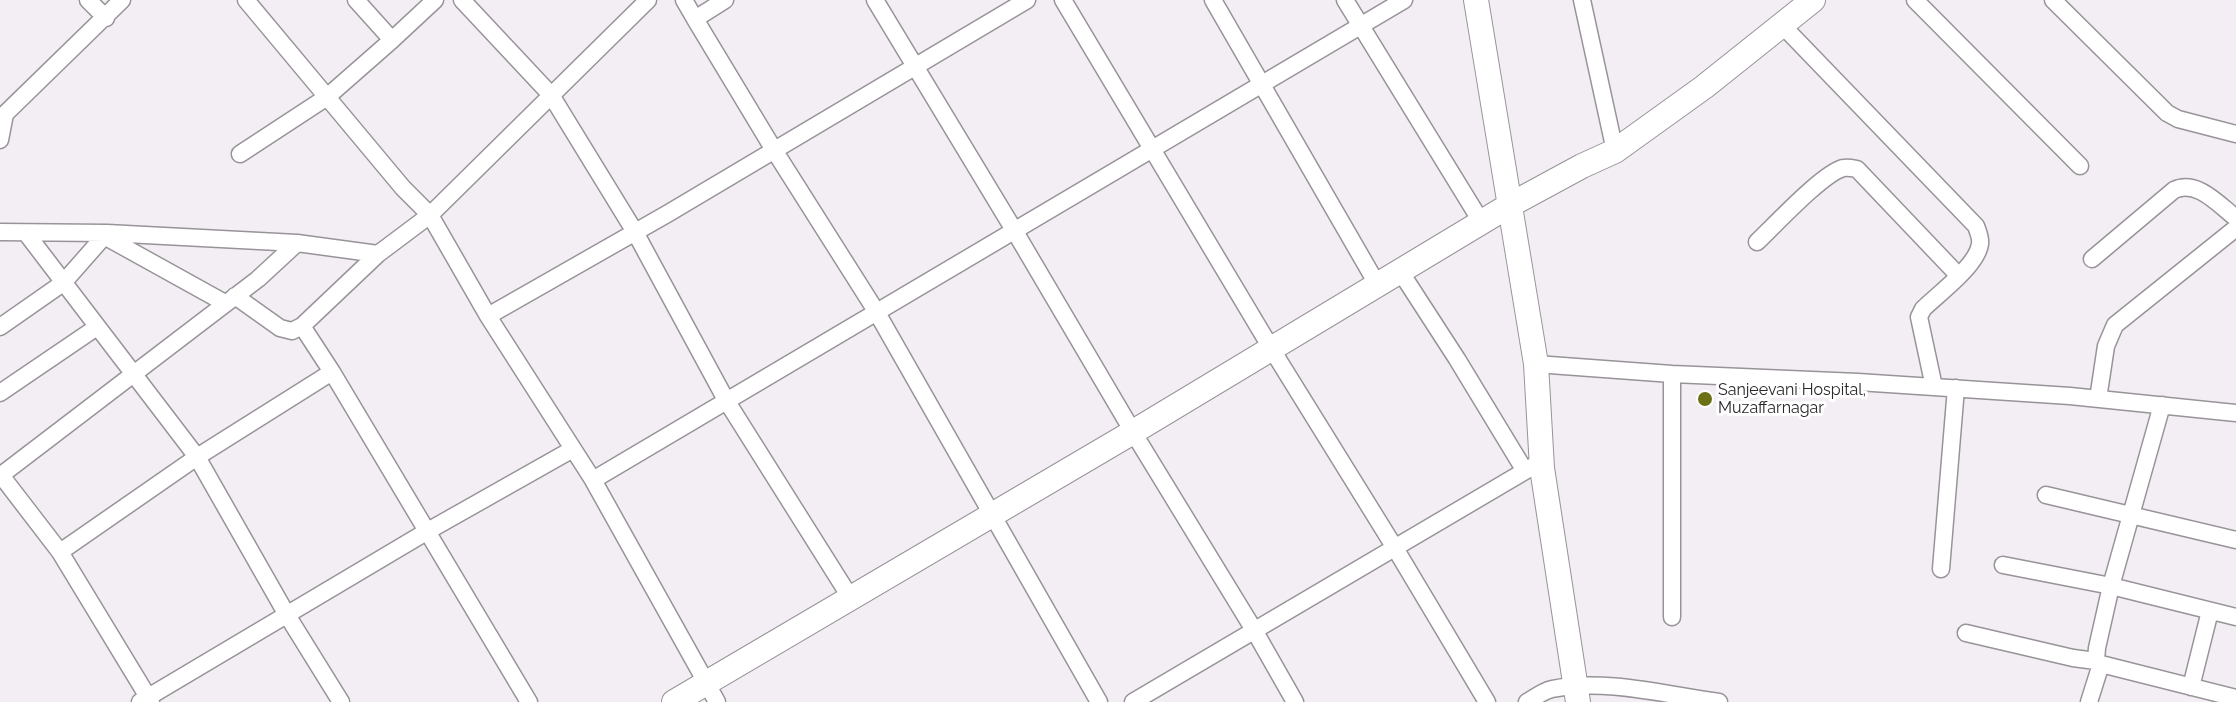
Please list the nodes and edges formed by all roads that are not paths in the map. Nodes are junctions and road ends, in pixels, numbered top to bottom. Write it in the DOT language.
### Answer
graph roads {
  1 [pos="88,0"];
  2 [pos="122,0"];
  3 [pos="246,0"];
  4 [pos="356,0"];
  5 [pos="435,0"];
  6 [pos="462,0"];
  7 [pos="648,0"];
  8 [pos="684,0"];
  9 [pos="725,0"];
  10 [pos="875,0"];
  11 [pos="1027,0"];
  12 [pos="1063,0"];
  13 [pos="1213,0"];
  14 [pos="1345,0"];
  15 [pos="1404,0"];
  16 [pos="1476,0"];
  17 [pos="1582,0"];
  18 [pos="1813,0"];
  19 [pos="1915,0"];
  20 [pos="2053,0"];
  21 [pos="106,18"];
  22 [pos="695,19"];
  23 [pos="1782,25"];
  24 [pos="1360,26"];
  25 [pos="392,40"];
  26 [pos="914,67"];
  27 [pos="1262,84"];
  28 [pos="550,95"];
  29 [pos="327,97"];
  30 [pos="3,111"];
  31 [pos="2236,134"];
  32 [pos="0,140"];
  33 [pos="1153,148"];
  34 [pos="774,150"];
  35 [pos="1614,151"];
  36 [pos="240,154"];
  37 [pos="2080,166"];
  38 [pos="1510,205"];
  39 [pos="430,215"];
  40 [pos="2236,218"];
  41 [pos="1482,223"];
  42 [pos="2236,228"];
  43 [pos="1014,230"];
  44 [pos="0,232"];
  45 [pos="635,232"];
  46 [pos="26,233"];
  47 [pos="106,235"];
  48 [pos="1757,242"];
  49 [pos="297,243"];
  50 [pos="378,254"];
  51 [pos="2092,259"];
  52 [pos="1400,272"];
  53 [pos="1958,275"];
  54 [pos="63,282"];
  55 [pos="1377,284"];
  56 [pos="230,300"];
  57 [pos="876,311"];
  58 [pos="488,316"];
  59 [pos="302,326"];
  60 [pos="0,327"];
  61 [pos="97,327"];
  62 [pos="1271,348"];
  63 [pos="1536,364"];
  64 [pos="332,372"];
  65 [pos="132,374"];
  66 [pos="1672,374"];
  67 [pos="1934,387"];
  68 [pos="1956,388"];
  69 [pos="0,393"];
  70 [pos="2098,399"];
  71 [pos="726,400"];
  72 [pos="2162,405"];
  73 [pos="2236,413"];
  74 [pos="1133,432"];
  75 [pos="573,449"];
  76 [pos="197,457"];
  77 [pos="1533,466"];
  78 [pos="0,475"];
  79 [pos="593,480"];
  80 [pos="2046,495"];
  81 [pos="993,513"];
  82 [pos="2131,514"];
  83 [pos="426,532"];
  84 [pos="2236,540"];
  85 [pos="1395,548"];
  86 [pos="60,552"];
  87 [pos="2003,565"];
  88 [pos="1941,569"];
  89 [pos="2111,586"];
  90 [pos="850,597"];
  91 [pos="2210,611"];
  92 [pos="287,615"];
  93 [pos="1672,617"];
  94 [pos="2236,617"];
  95 [pos="1254,630"];
  96 [pos="1966,633"];
  97 [pos="2099,662"];
  98 [pos="2191,687"];
  99 [pos="711,693"];
  100 [pos="1576,694"];
  101 [pos="2236,698"];
  102 [pos="146,700"];
  103 [pos="341,702"];
  104 [pos="529,702"];
  105 [pos="674,702"];
  106 [pos="1099,702"];
  107 [pos="1133,702"];
  108 [pos="1295,702"];
  109 [pos="1487,702"];
  110 [pos="1527,702"];
  111 [pos="1719,702"];
  112 [pos="2089,702"];
  1 -- 21 [label="street"];
  2 -- 21 [label="street"];
  3 -- 29 [label="street"];
  4 -- 25 [label="street"];
  5 -- 25 [label="street"];
  6 -- 28 [label="street"];
  7 -- 28 [label="street"];
  8 -- 22 [label="street"];
  9 -- 22 [label="street"];
  10 -- 26 [label="street"];
  11 -- 26 [label="street"];
  12 -- 33 [label="street"];
  13 -- 27 [label="street"];
  14 -- 24 [label="street"];
  15 -- 24 [label="street"];
  16 -- 38 [label="street"];
  17 -- 35 [label="street"];
  18 -- 23 [label="street"];
  19 -- 37 [label="street"];
  20 -- 31 [label="street"];
  21 -- 30 [label="street"];
  22 -- 34 [label="street"];
  23 -- 35 [label="street"];
  23 -- 53 [label="street"];
  24 -- 27 [label="street"];
  24 -- 41 [label="street"];
  25 -- 29 [label="street"];
  26 -- 34 [label="street"];
  26 -- 43 [label="street"];
  27 -- 33 [label="street"];
  27 -- 55 [label="street"];
  28 -- 39 [label="street"];
  28 -- 45 [label="street"];
  29 -- 36 [label="street"];
  29 -- 39 [label="street"];
  30 -- 32 [label="street"];
  33 -- 43 [label="street"];
  33 -- 62 [label="street"];
  34 -- 45 [label="street"];
  34 -- 57 [label="street"];
  35 -- 38 [label="street"];
  38 -- 41 [label="street"];
  38 -- 63 [label="street"];
  39 -- 50 [label="street"];
  39 -- 58 [label="street"];
  40 -- 51 [label="street"];
  41 -- 52 [label="street"];
  42 -- 70 [label="street"];
  43 -- 57 [label="street"];
  43 -- 74 [label="street"];
  44 -- 46 [label="street"];
  45 -- 58 [label="street"];
  45 -- 71 [label="street"];
  46 -- 47 [label="street"];
  46 -- 54 [label="street"];
  47 -- 49 [label="street"];
  47 -- 54 [label="street"];
  47 -- 56 [label="street"];
  48 -- 53 [label="street"];
  49 -- 50 [label="street"];
  49 -- 56 [label="street"];
  50 -- 59 [label="street"];
  52 -- 55 [label="street"];
  52 -- 77 [label="street"];
  53 -- 67 [label="street"];
  54 -- 60 [label="street"];
  54 -- 61 [label="street"];
  55 -- 62 [label="street"];
  56 -- 59 [label="street"];
  56 -- 65 [label="street"];
  57 -- 71 [label="street"];
  57 -- 81 [label="street"];
  58 -- 75 [label="street"];
  59 -- 64 [label="street"];
  61 -- 65 [label="street"];
  61 -- 69 [label="street"];
  62 -- 74 [label="street"];
  62 -- 85 [label="street"];
  63 -- 66 [label="street"];
  63 -- 77 [label="street"];
  64 -- 76 [label="street"];
  64 -- 83 [label="street"];
  65 -- 76 [label="street"];
  65 -- 78 [label="street"];
  66 -- 67 [label="street"];
  66 -- 93 [label="street"];
  67 -- 68 [label="street"];
  68 -- 70 [label="street"];
  68 -- 88 [label="street"];
  70 -- 72 [label="street"];
  71 -- 79 [label="street"];
  71 -- 90 [label="street"];
  72 -- 73 [label="street"];
  72 -- 82 [label="street"];
  74 -- 81 [label="street"];
  74 -- 95 [label="street"];
  75 -- 79 [label="street"];
  75 -- 83 [label="street"];
  76 -- 86 [label="street"];
  76 -- 92 [label="street"];
  77 -- 85 [label="street"];
  77 -- 100 [label="street"];
  78 -- 86 [label="street"];
  79 -- 99 [label="street"];
  80 -- 82 [label="street"];
  81 -- 90 [label="street"];
  81 -- 106 [label="street"];
  82 -- 84 [label="street"];
  82 -- 89 [label="street"];
  83 -- 92 [label="street"];
  83 -- 104 [label="street"];
  85 -- 95 [label="street"];
  85 -- 109 [label="street"];
  86 -- 102 [label="street"];
  87 -- 89 [label="street"];
  89 -- 91 [label="street"];
  89 -- 97 [label="street"];
  90 -- 99 [label="street"];
  91 -- 94 [label="street"];
  91 -- 98 [label="street"];
  92 -- 102 [label="street"];
  92 -- 103 [label="street"];
  95 -- 107 [label="street"];
  95 -- 108 [label="street"];
  96 -- 97 [label="street"];
  97 -- 98 [label="street"];
  97 -- 112 [label="street"];
  98 -- 101 [label="street"];
  99 -- 105 [label="street"];
  100 -- 110 [label="street"];
  100 -- 111 [label="street"];
}
